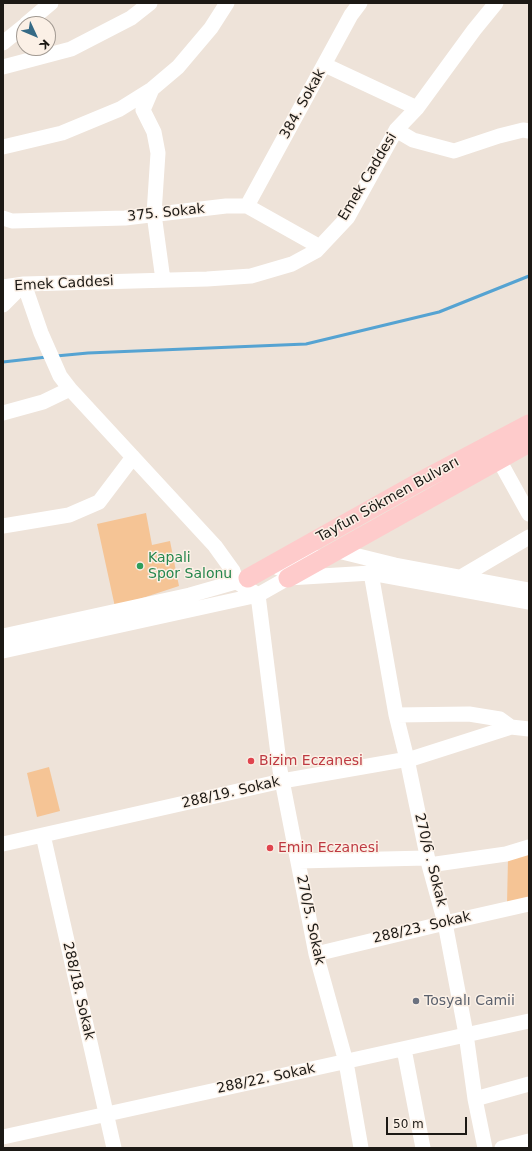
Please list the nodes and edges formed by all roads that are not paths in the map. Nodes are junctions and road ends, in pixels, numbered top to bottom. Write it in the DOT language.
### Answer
graph roads {
  1 [pos="51,3"];
  2 [pos="150,3"];
  3 [pos="226,3"];
  4 [pos="360,3"];
  5 [pos="496,3"];
  6 [pos="36,16"];
  7 [pos="16,32"];
  8 [pos="3,43"];
  9 [pos="325,65"];
  10 [pos="3,67"];
  11 [pos="152,89"];
  12 [pos="417,108"];
  13 [pos="527,128"];
  14 [pos="396,130"];
  15 [pos="3,147"];
  16 [pos="247,206"];
  17 [pos="154,214"];
  18 [pos="3,218"];
  19 [pos="320,247"];
  20 [pos="164,280"];
  21 [pos="24,284"];
  22 [pos="3,287"];
  23 [pos="3,305"];
  24 [pos="70,389"];
  25 [pos="3,413"];
  26 [pos="529,424"];
  27 [pos="529,443"];
  28 [pos="133,457"];
  29 [pos="499,460"];
  30 [pos="529,514"];
  31 [pos="3,526"];
  32 [pos="529,537"];
  33 [pos="338,551"];
  34 [pos="371,573"];
  35 [pos="460,577"];
  36 [pos="288,578"];
  37 [pos="242,580"];
  38 [pos="529,590"];
  39 [pos="258,595"];
  40 [pos="529,602"];
  41 [pos="3,636"];
  42 [pos="3,651"];
  43 [pos="396,715"];
  44 [pos="511,727"];
  45 [pos="529,729"];
  46 [pos="407,759"];
  47 [pos="282,781"];
  48 [pos="43,835"];
  49 [pos="3,844"];
  50 [pos="529,847"];
  51 [pos="298,861"];
  52 [pos="428,862"];
  53 [pos="529,904"];
  54 [pos="445,922"];
  55 [pos="316,954"];
  56 [pos="529,1021"];
  57 [pos="466,1034"];
  58 [pos="404,1049"];
  59 [pos="346,1062"];
  60 [pos="529,1084"];
  61 [pos="475,1099"];
  62 [pos="106,1114"];
  63 [pos="3,1137"];
  64 [pos="529,1141"];
  65 [pos="114,1148"];
  66 [pos="362,1148"];
  67 [pos="423,1148"];
  68 [pos="485,1148"];
  69 [pos="502,1148"];
  1 -- 6 [label="street"];
  2 -- 10 [label="street"];
  3 -- 11 [label="street"];
  4 -- 9 [label="street, 384. Sokak"];
  5 -- 12 [label="street, Emek Caddesi"];
  7 -- 8 [label="street"];
  9 -- 12 [label="street"];
  9 -- 16 [label="street, 384. Sokak"];
  11 -- 15 [label="street"];
  11 -- 17 [label="street"];
  12 -- 14 [label="street, Emek Caddesi"];
  13 -- 14 [label="street"];
  14 -- 19 [label="street, Emek Caddesi"];
  16 -- 17 [label="street, 375. Sokak"];
  16 -- 19 [label="street, 375. Sokak"];
  17 -- 18 [label="street, 375. Sokak"];
  17 -- 20 [label="street"];
  19 -- 20 [label="street, Emek Caddesi"];
  20 -- 21 [label="street, Emek Caddesi"];
  21 -- 22 [label="street, Emek Caddesi"];
  21 -- 23 [label="street"];
  21 -- 24 [label="street"];
  24 -- 25 [label="street"];
  24 -- 28 [label="street"];
  26 -- 37 [label="main road, Tayfun Sökmen Bulvarı"];
  27 -- 29 [label="main road, Tayfun Sökmen Bulvarı"];
  28 -- 31 [label="street"];
  28 -- 37 [label="street"];
  29 -- 30 [label="street"];
  29 -- 33 [label="main road, Tayfun Sökmen Bulvarı"];
  32 -- 35 [label="street"];
  33 -- 35 [label="street"];
  33 -- 36 [label="main road, Tayfun Sökmen Bulvarı"];
  33 -- 37 [label="street"];
  34 -- 36 [label="street"];
  34 -- 40 [label="street"];
  34 -- 43 [label="street, 270/6 . Sokak"];
  35 -- 38 [label="street"];
  36 -- 39 [label="street"];
  37 -- 39 [label="street"];
  37 -- 41 [label="street"];
  39 -- 42 [label="street"];
  39 -- 47 [label="street, 270/5. Sokak"];
  43 -- 44 [label="street"];
  43 -- 46 [label="street, 270/6 . Sokak"];
  44 -- 45 [label="street, 288/19. Sokak"];
  44 -- 46 [label="street, 288/19. Sokak"];
  46 -- 47 [label="street, 288/19. Sokak"];
  46 -- 52 [label="street, 270/6 . Sokak"];
  47 -- 48 [label="street, 288/19. Sokak"];
  47 -- 51 [label="street, 270/5. Sokak"];
  48 -- 49 [label="street, 288/19. Sokak"];
  48 -- 62 [label="street, 288/18. Sokak"];
  50 -- 52 [label="street"];
  51 -- 52 [label="street"];
  51 -- 55 [label="street, 270/5. Sokak"];
  52 -- 54 [label="street, 270/6 . Sokak"];
  53 -- 54 [label="street, 288/23. Sokak"];
  54 -- 55 [label="street, 288/23. Sokak"];
  54 -- 57 [label="street, 270/6 . Sokak"];
  55 -- 59 [label="street, 270/5. Sokak"];
  56 -- 57 [label="street, 288/22. Sokak"];
  57 -- 58 [label="street, 288/22. Sokak"];
  57 -- 61 [label="street, 270/6 . Sokak"];
  58 -- 59 [label="street, 288/22. Sokak"];
  58 -- 67 [label="street"];
  59 -- 62 [label="street, 288/22. Sokak"];
  59 -- 66 [label="street, 270/5. Sokak"];
  60 -- 61 [label="street"];
  61 -- 68 [label="street, 270/6 . Sokak"];
  62 -- 63 [label="street, 288/22. Sokak"];
  62 -- 65 [label="street, 288/18. Sokak"];
  64 -- 69 [label="street"];
}
